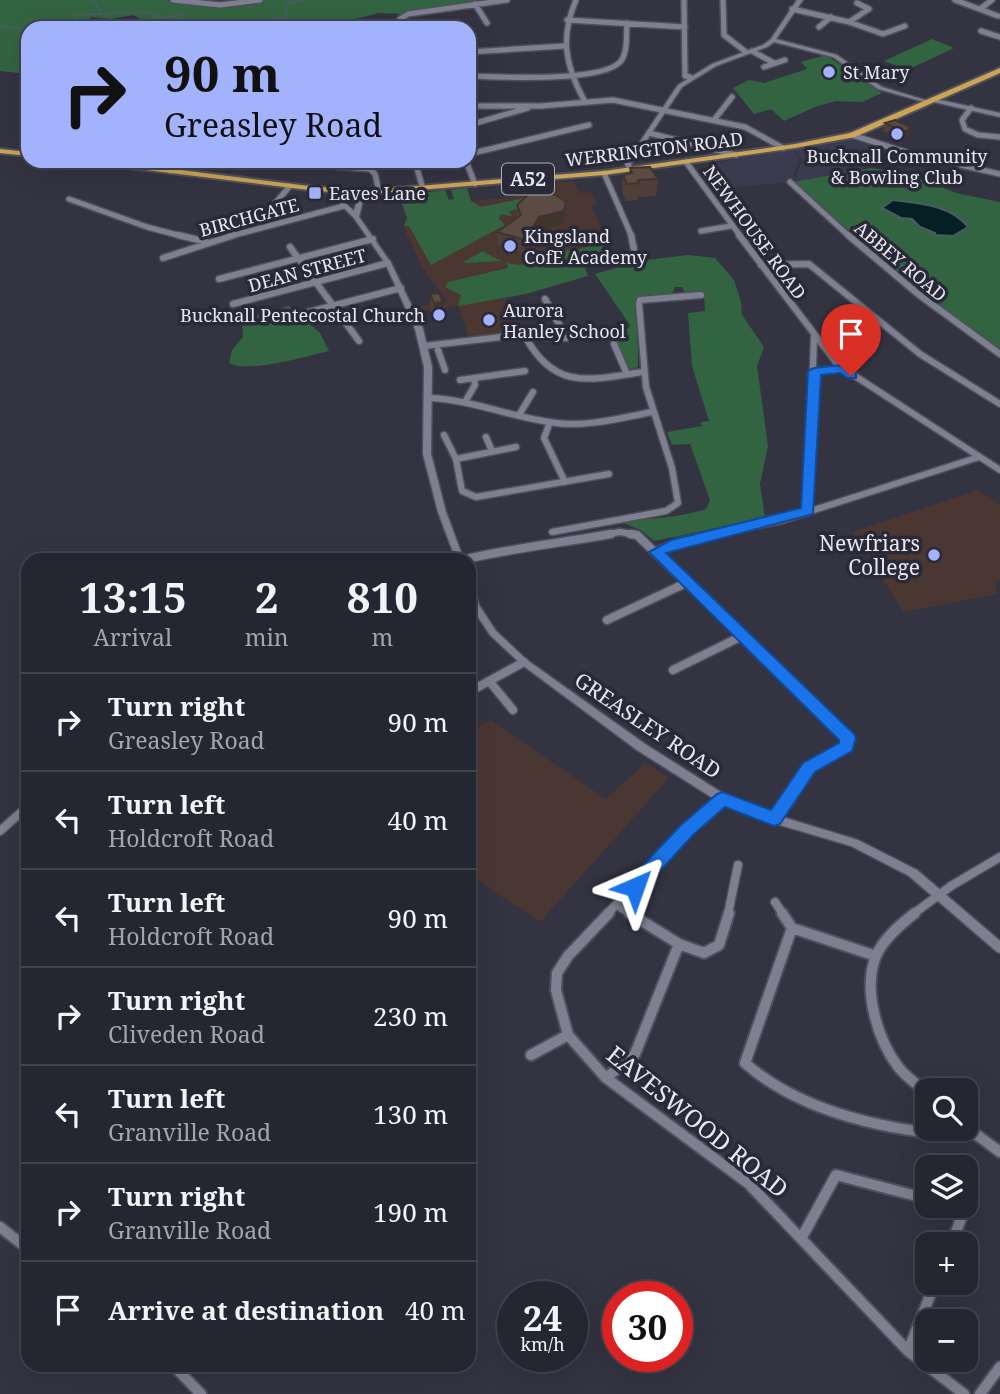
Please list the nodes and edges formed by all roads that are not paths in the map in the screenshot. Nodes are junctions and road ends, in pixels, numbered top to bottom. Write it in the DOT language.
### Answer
graph roads {
  1 [pos="173,0"];
  2 [pos="260,0"];
  3 [pos="507,0"];
  4 [pos="576,0"];
  5 [pos="684,0"];
  6 [pos="723,0"];
  7 [pos="799,0"];
  8 [pos="955,0"];
  9 [pos="992,0"];
  10 [pos="857,3"];
  11 [pos="475,4"];
  12 [pos="792,9"];
  13 [pos="979,9"];
  14 [pos="998,16"];
  15 [pos="831,17"];
  16 [pos="567,20"];
  17 [pos="401,21"];
  18 [pos="849,22"];
  19 [pos="487,23"];
  20 [pos="627,23"];
  21 [pos="905,26"];
  22 [pos="685,27"];
  23 [pos="819,27"];
  24 [pos="981,31"];
  25 [pos="1000,37"];
  26 [pos="773,40"];
  27 [pos="564,46"];
  28 [pos="476,51"];
  29 [pos="749,52"];
  30 [pos="785,60"];
  31 [pos="775,63"];
  32 [pos="764,67"];
  33 [pos="1000,69"];
  34 [pos="570,75"];
  35 [pos="476,76"];
  36 [pos="690,77"];
  37 [pos="732,97"];
  38 [pos="584,100"];
  39 [pos="928,101"];
  40 [pos="476,106"];
  41 [pos="489,106"];
  42 [pos="530,106"];
  43 [pos="971,108"];
  44 [pos="663,110"];
  45 [pos="1000,115"];
  46 [pos="495,118"];
  47 [pos="715,120"];
  48 [pos="476,123"];
  49 [pos="589,125"];
  50 [pos="649,133"];
  51 [pos="852,135"];
  52 [pos="1000,137"];
  53 [pos="783,148"];
  54 [pos="0,151"];
  55 [pos="476,152"];
  56 [pos="21,153"];
  57 [pos="736,155"];
  58 [pos="686,162"];
  59 [pos="146,168"];
  60 [pos="172,168"];
  61 [pos="357,168"];
  62 [pos="417,168"];
  63 [pos="469,168"];
  64 [pos="630,170"];
  65 [pos="170,171"];
  66 [pos="604,173"];
  67 [pos="1000,174"];
  68 [pos="790,182"];
  69 [pos="475,184"];
  70 [pos="290,186"];
  71 [pos="423,188"];
  72 [pos="347,191"];
  73 [pos="374,192"];
  74 [pos="69,199"];
  75 [pos="344,206"];
  76 [pos="271,208"];
  77 [pos="356,217"];
  78 [pos="731,226"];
  79 [pos="701,231"];
  80 [pos="373,239"];
  81 [pos="207,242"];
  82 [pos="290,247"];
  83 [pos="163,258"];
  84 [pos="298,258"];
  85 [pos="636,259"];
  86 [pos="388,263"];
  87 [pos="761,265"];
  88 [pos="219,279"];
  89 [pos="316,282"];
  90 [pos="401,288"];
  91 [pos="701,295"];
  92 [pos="544,299"];
  93 [pos="233,304"];
  94 [pos="335,306"];
  95 [pos="301,314"];
  96 [pos="526,336"];
  97 [pos="814,337"];
  98 [pos="359,341"];
  99 [pos="614,344"];
  100 [pos="424,346"];
  101 [pos="1000,354"];
  102 [pos="426,357"];
  103 [pos="842,369"];
  104 [pos="445,370"];
  105 [pos="525,371"];
  106 [pos="814,371"];
  107 [pos="643,373"];
  108 [pos="627,374"];
  109 [pos="474,378"];
  110 [pos="460,380"];
  111 [pos="533,392"];
  112 [pos="430,397"];
  113 [pos="465,402"];
  114 [pos="1000,404"];
  115 [pos="652,412"];
  116 [pos="519,415"];
  117 [pos="550,422"];
  118 [pos="444,435"];
  119 [pos="486,437"];
  120 [pos="516,447"];
  121 [pos="492,451"];
  122 [pos="979,457"];
  123 [pos="456,459"];
  124 [pos="1000,470"];
  125 [pos="609,474"];
  126 [pos="565,482"];
  127 [pos="808,511"];
  128 [pos="552,532"];
  129 [pos="656,552"];
  130 [pos="458,553"];
  131 [pos="476,557"];
  132 [pos="686,583"];
  133 [pos="476,612"];
  134 [pos="607,620"];
  135 [pos="742,636"];
  136 [pos="524,662"];
  137 [pos="673,670"];
  138 [pos="490,682"];
  139 [pos="476,689"];
  140 [pos="513,710"];
  141 [pos="723,799"];
  142 [pos="21,812"];
  143 [pos="774,819"];
  144 [pos="0,831"];
  145 [pos="1000,857"];
  146 [pos="738,865"];
  147 [pos="939,895"];
  148 [pos="775,902"];
  149 [pos="617,905"];
  150 [pos="792,928"];
  151 [pos="679,944"];
  152 [pos="1000,948"];
  153 [pos="877,956"];
  154 [pos="568,1035"];
  155 [pos="531,1055"];
  156 [pos="606,1078"];
  157 [pos="915,1082"];
  158 [pos="915,1131"];
  159 [pos="978,1136"];
  160 [pos="1000,1152"];
  161 [pos="915,1196"];
  162 [pos="0,1227"];
  163 [pos="802,1237"];
  164 [pos="21,1244"];
  165 [pos="930,1295"];
  166 [pos="908,1351"];
  167 [pos="1000,1367"];
  168 [pos="180,1372"];
  169 [pos="201,1394"];
  170 [pos="964,1394"];
  171 [pos="980,1394"];
  1 -- 2 [label="street"];
  3 -- 11 [label="street"];
  4 -- 16 [label="street"];
  5 -- 22 [label="street"];
  6 -- 29 [label="street"];
  7 -- 12 [label="street"];
  8 -- 13 [label="street"];
  9 -- 13 [label="street"];
  10 -- 18 [label="street"];
  11 -- 17 [label="street"];
  11 -- 19 [label="street"];
  12 -- 15 [label="street"];
  12 -- 26 [label="street"];
  13 -- 14 [label="street"];
  15 -- 18 [label="street"];
  15 -- 23 [label="street"];
  16 -- 20 [label="street"];
  16 -- 27 [label="street"];
  18 -- 21 [label="street"];
  20 -- 22 [label="street"];
  20 -- 34 [label="street"];
  22 -- 36 [label="street"];
  24 -- 25 [label="street"];
  26 -- 29 [label="street"];
  26 -- 39 [label="street"];
  27 -- 28 [label="street"];
  27 -- 34 [label="street"];
  29 -- 31 [label="street"];
  29 -- 36 [label="street"];
  30 -- 31 [label="street"];
  31 -- 32 [label="street"];
  33 -- 39 [label="highway, WERRINGTON ROAD / A52"];
  34 -- 35 [label="street"];
  34 -- 38 [label="street"];
  36 -- 44 [label="street"];
  37 -- 47 [label="street"];
  38 -- 42 [label="street"];
  38 -- 44 [label="street"];
  39 -- 43 [label="street"];
  39 -- 51 [label="highway, WERRINGTON ROAD / A52"];
  40 -- 41 [label="street"];
  41 -- 42 [label="street"];
  41 -- 46 [label="street"];
  42 -- 46 [label="street"];
  43 -- 45 [label="street"];
  43 -- 52 [label="street"];
  44 -- 47 [label="street"];
  44 -- 50 [label="street"];
  46 -- 48 [label="street"];
  47 -- 53 [label="street"];
  49 -- 55 [label="street"];
  50 -- 57 [label="street"];
  50 -- 64 [label="street"];
  51 -- 53 [label="highway, WERRINGTON ROAD / A52"];
  51 -- 67 [label="street"];
  53 -- 57 [label="highway, WERRINGTON ROAD / A52"];
  54 -- 56 [label="highway"];
  57 -- 58 [label="highway, WERRINGTON ROAD / A52"];
  58 -- 64 [label="highway, WERRINGTON ROAD / A52"];
  58 -- 78 [label="street, NEWHOUSE ROAD"];
  59 -- 65 [label="highway, WERRINGTON ROAD / A52"];
  60 -- 65 [label="street"];
  61 -- 73 [label="street"];
  62 -- 71 [label="street"];
  63 -- 69 [label="street"];
  64 -- 66 [label="highway, WERRINGTON ROAD / A52"];
  65 -- 70 [label="highway, WERRINGTON ROAD / A52"];
  66 -- 69 [label="highway, WERRINGTON ROAD / A52"];
  66 -- 85 [label="street"];
  68 -- 101 [label="street, ABBEY ROAD"];
  69 -- 71 [label="highway, WERRINGTON ROAD / A52"];
  70 -- 72 [label="highway, WERRINGTON ROAD / A52"];
  70 -- 76 [label="street"];
  71 -- 73 [label="highway, WERRINGTON ROAD / A52"];
  72 -- 73 [label="highway, WERRINGTON ROAD / A52"];
  72 -- 75 [label="street"];
  73 -- 77 [label="street"];
  74 -- 81 [label="street"];
  75 -- 77 [label="street"];
  75 -- 81 [label="street, BIRCHGATE"];
  77 -- 80 [label="street"];
  78 -- 79 [label="street"];
  78 -- 87 [label="street, NEWHOUSE ROAD"];
  80 -- 84 [label="street"];
  80 -- 86 [label="street"];
  81 -- 83 [label="street, BIRCHGATE"];
  82 -- 84 [label="street"];
  84 -- 88 [label="street"];
  84 -- 89 [label="street"];
  86 -- 89 [label="street, DEAN STREET"];
  86 -- 90 [label="street"];
  87 -- 97 [label="street, NEWHOUSE ROAD"];
  87 -- 114 [label="street"];
  89 -- 93 [label="street, DEAN STREET"];
  89 -- 94 [label="street"];
  90 -- 94 [label="street"];
  90 -- 100 [label="street"];
  91 -- 107 [label="street"];
  92 -- 96 [label="street"];
  94 -- 95 [label="street"];
  94 -- 98 [label="street"];
  96 -- 100 [label="street"];
  96 -- 108 [label="street"];
  97 -- 103 [label="street, NEWHOUSE ROAD"];
  97 -- 106 [label="street"];
  99 -- 108 [label="street"];
  100 -- 102 [label="street"];
  102 -- 104 [label="street"];
  102 -- 112 [label="street"];
  103 -- 106 [label="street"];
  103 -- 122 [label="street, NEWHOUSE ROAD"];
  105 -- 109 [label="street"];
  106 -- 127 [label="street"];
  107 -- 108 [label="street"];
  107 -- 115 [label="street"];
  109 -- 110 [label="street"];
  109 -- 113 [label="street"];
  111 -- 116 [label="street"];
  112 -- 113 [label="street"];
  112 -- 130 [label="street"];
  113 -- 116 [label="street"];
  115 -- 117 [label="street"];
  115 -- 128 [label="street"];
  116 -- 117 [label="street"];
  117 -- 126 [label="street"];
  118 -- 123 [label="street"];
  119 -- 121 [label="street"];
  120 -- 121 [label="street"];
  121 -- 123 [label="street"];
  122 -- 124 [label="street, NEWHOUSE ROAD"];
  122 -- 127 [label="street"];
  123 -- 126 [label="street"];
  125 -- 126 [label="street"];
  127 -- 129 [label="street"];
  129 -- 131 [label="street"];
  129 -- 132 [label="street"];
  132 -- 134 [label="street"];
  132 -- 135 [label="street"];
  133 -- 136 [label="street, GREASLEY ROAD"];
  135 -- 137 [label="street"];
  135 -- 143 [label="street"];
  136 -- 138 [label="street"];
  136 -- 141 [label="street, GREASLEY ROAD"];
  138 -- 139 [label="street"];
  138 -- 140 [label="street"];
  141 -- 143 [label="street, GREASLEY ROAD"];
  141 -- 149 [label="street, EAVESWOOD ROAD"];
  142 -- 144 [label="street"];
  143 -- 147 [label="street, GREASLEY ROAD"];
  145 -- 147 [label="street"];
  146 -- 151 [label="street"];
  147 -- 152 [label="street, GREASLEY ROAD"];
  147 -- 153 [label="street"];
  148 -- 150 [label="street"];
  149 -- 151 [label="street"];
  149 -- 154 [label="street, EAVESWOOD ROAD"];
  150 -- 153 [label="street"];
  150 -- 158 [label="street"];
  151 -- 156 [label="street"];
  153 -- 157 [label="street"];
  154 -- 155 [label="street"];
  154 -- 156 [label="street, EAVESWOOD ROAD"];
  156 -- 163 [label="street, EAVESWOOD ROAD"];
  159 -- 160 [label="street"];
  161 -- 163 [label="street"];
  162 -- 164 [label="street"];
  163 -- 166 [label="street, EAVESWOOD ROAD"];
  165 -- 166 [label="street"];
  166 -- 170 [label="street, EAVESWOOD ROAD"];
  167 -- 171 [label="street"];
  168 -- 169 [label="street"];
}
